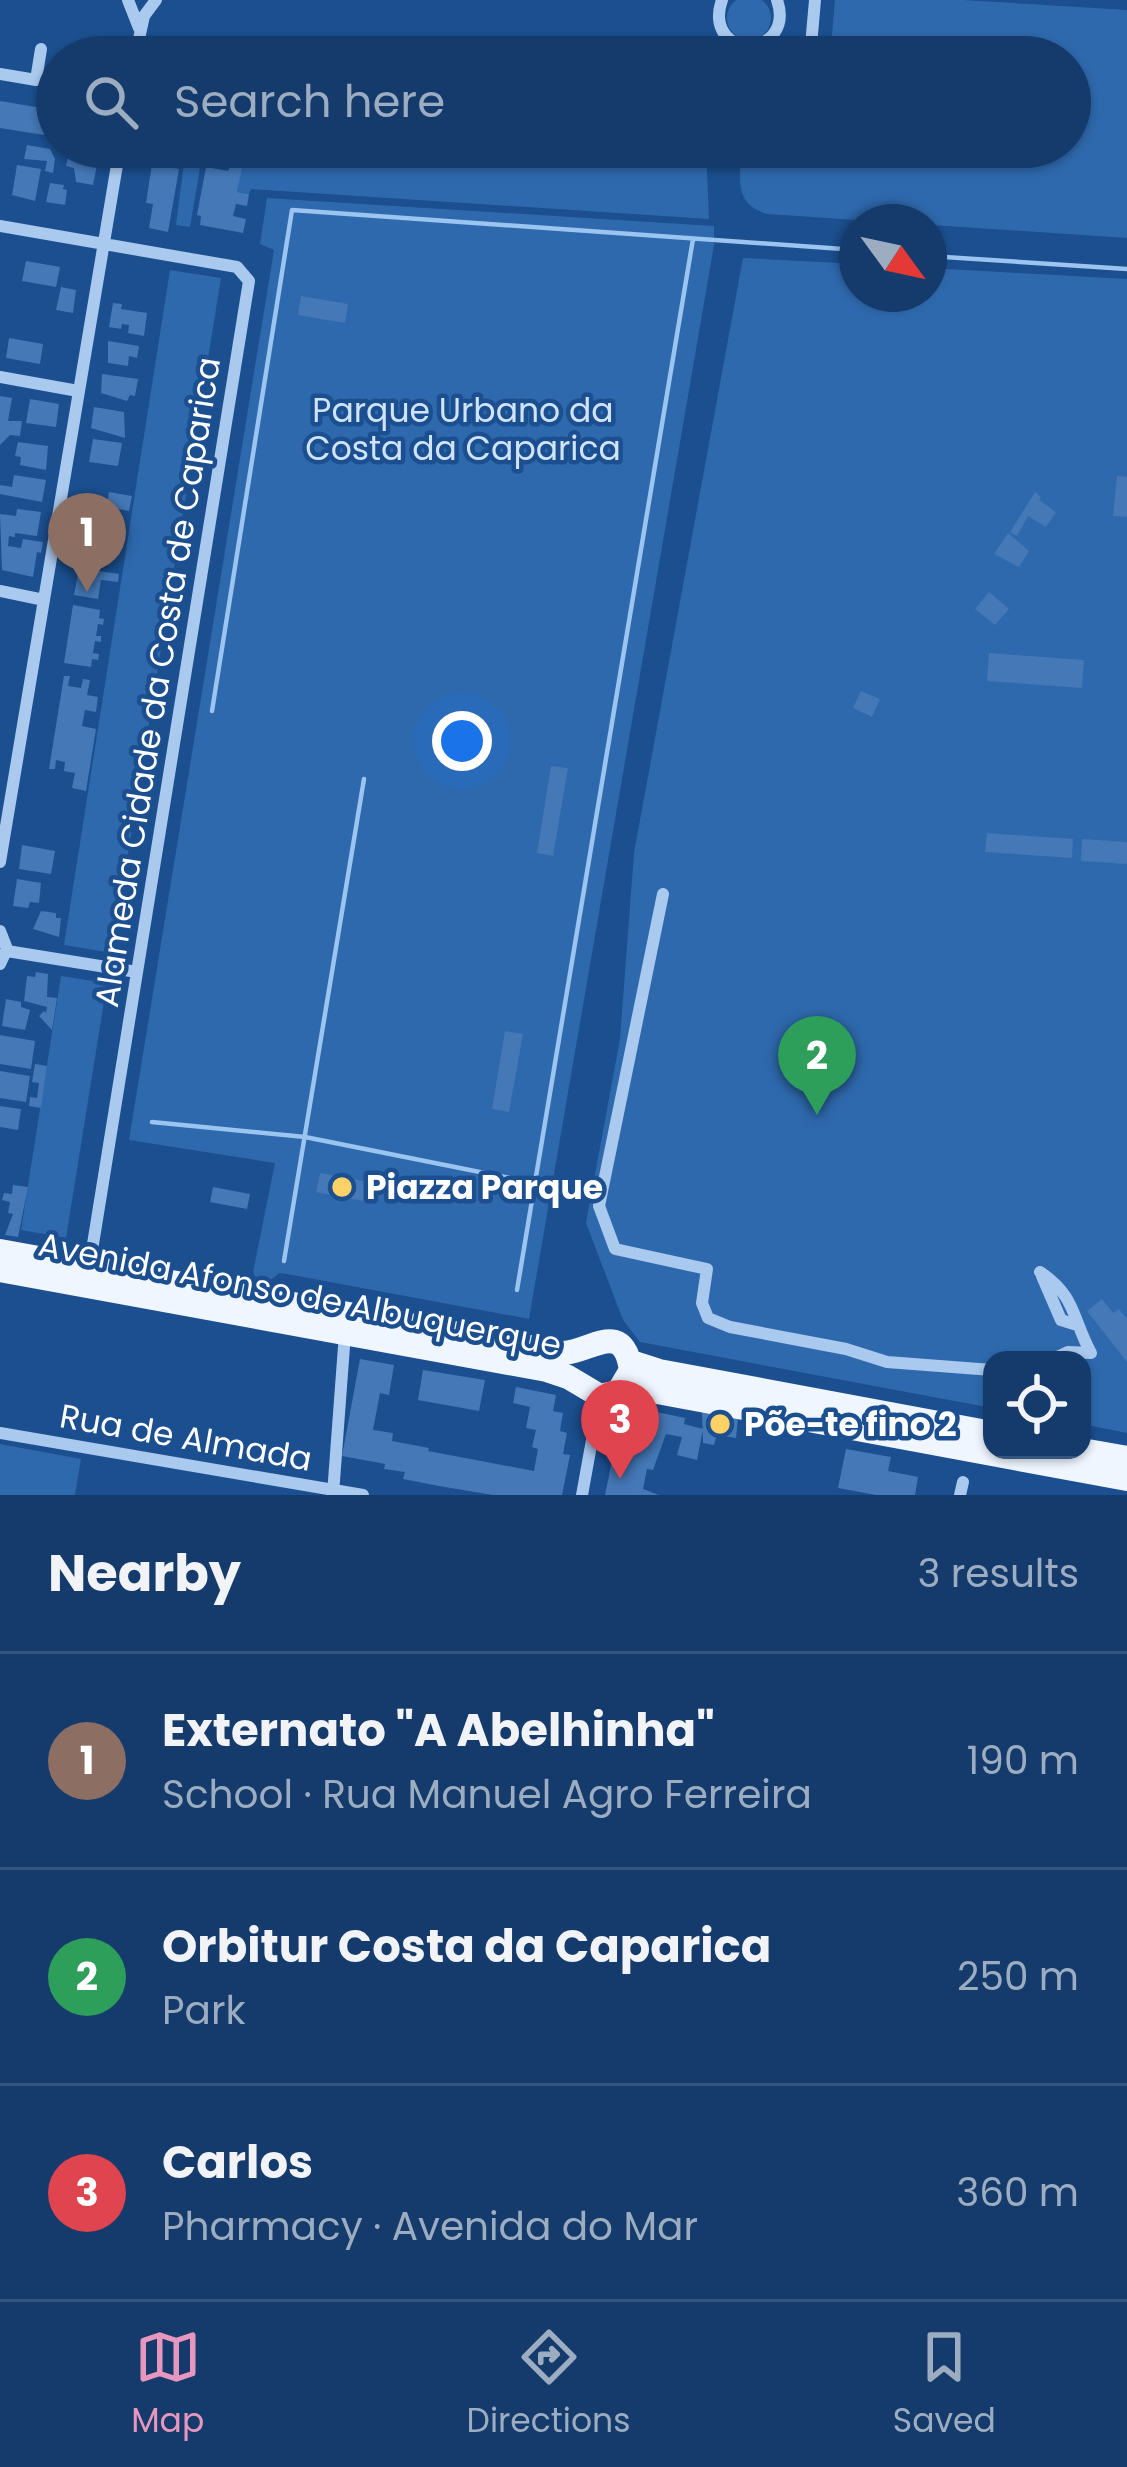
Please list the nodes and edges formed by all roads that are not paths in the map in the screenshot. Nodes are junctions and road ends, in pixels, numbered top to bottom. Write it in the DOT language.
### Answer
graph roads {
  1 [pos="128,0"];
  2 [pos="148,0"];
  3 [pos="712,0"];
  4 [pos="722,0"];
  5 [pos="777,0"];
  6 [pos="815,0"];
  7 [pos="718,16"];
  8 [pos="140,29"];
  9 [pos="139,36"];
  10 [pos="726,36"];
  11 [pos="773,36"];
  12 [pos="812,36"];
  13 [pos="0,74"];
  14 [pos="36,80"];
  15 [pos="117,168"];
  16 [pos="0,226"];
  17 [pos="104,244"];
  18 [pos="0,377"];
  19 [pos="78,391"];
  20 [pos="0,591"];
  21 [pos="44,600"];
  22 [pos="0,862"];
  23 [pos="663,894"];
  24 [pos="0,932"];
  25 [pos="4,958"];
  26 [pos="137,972"];
  27 [pos="93,1244"];
  28 [pos="0,1251"];
  29 [pos="0,1270"];
  30 [pos="1040,1272"];
  31 [pos="345,1333"];
  32 [pos="1090,1351"];
  33 [pos="580,1352"];
  34 [pos="983,1369"];
  35 [pos="628,1374"];
  36 [pos="592,1393"];
  37 [pos="0,1432"];
  38 [pos="983,1432"];
  39 [pos="1091,1452"];
  40 [pos="1127,1458"];
  41 [pos="1127,1479"];
  42 [pos="333,1492"];
  43 [pos="363,1495"];
  44 [pos="582,1495"];
  1 -- 8 [label="street"];
  2 -- 8 [label="street"];
  3 -- 7 [label="street"];
  4 -- 7 [label="street"];
  5 -- 11 [label="street"];
  6 -- 12 [label="street"];
  7 -- 10 [label="street"];
  8 -- 9 [label="street"];
  13 -- 14 [label="street"];
  15 -- 17 [label="street"];
  16 -- 17 [label="street"];
  17 -- 19 [label="street"];
  17 -- 26 [label="street, Alameda Cidade da Costa de Caparica"];
  18 -- 19 [label="street"];
  19 -- 21 [label="street"];
  20 -- 21 [label="street"];
  21 -- 22 [label="street"];
  23 -- 34 [label="street"];
  24 -- 25 [label="street"];
  25 -- 26 [label="street"];
  26 -- 27 [label="street, Alameda Cidade da Costa de Caparica"];
  28 -- 33 [label="main road, Avenida Afonso de Albuquerque"];
  29 -- 31 [label="main road, Avenida Afonso de Albuquerque"];
  30 -- 32 [label="street"];
  31 -- 36 [label="main road, Avenida Afonso de Albuquerque"];
  31 -- 42 [label="street"];
  33 -- 35 [label="main road, Avenida Afonso de Albuquerque"];
  33 -- 36 [label="main road, Avenida Afonso de Albuquerque"];
  35 -- 36 [label="main road"];
  35 -- 38 [label="main road, Avenida Afonso de Albuquerque"];
  35 -- 41 [label="main road, Avenida Afonso de Albuquerque"];
  36 -- 44 [label="street"];
  37 -- 42 [label="street, Rua de Almada"];
  39 -- 40 [label="main road"];
  42 -- 43 [label="street, Rua de Almada"];
}
